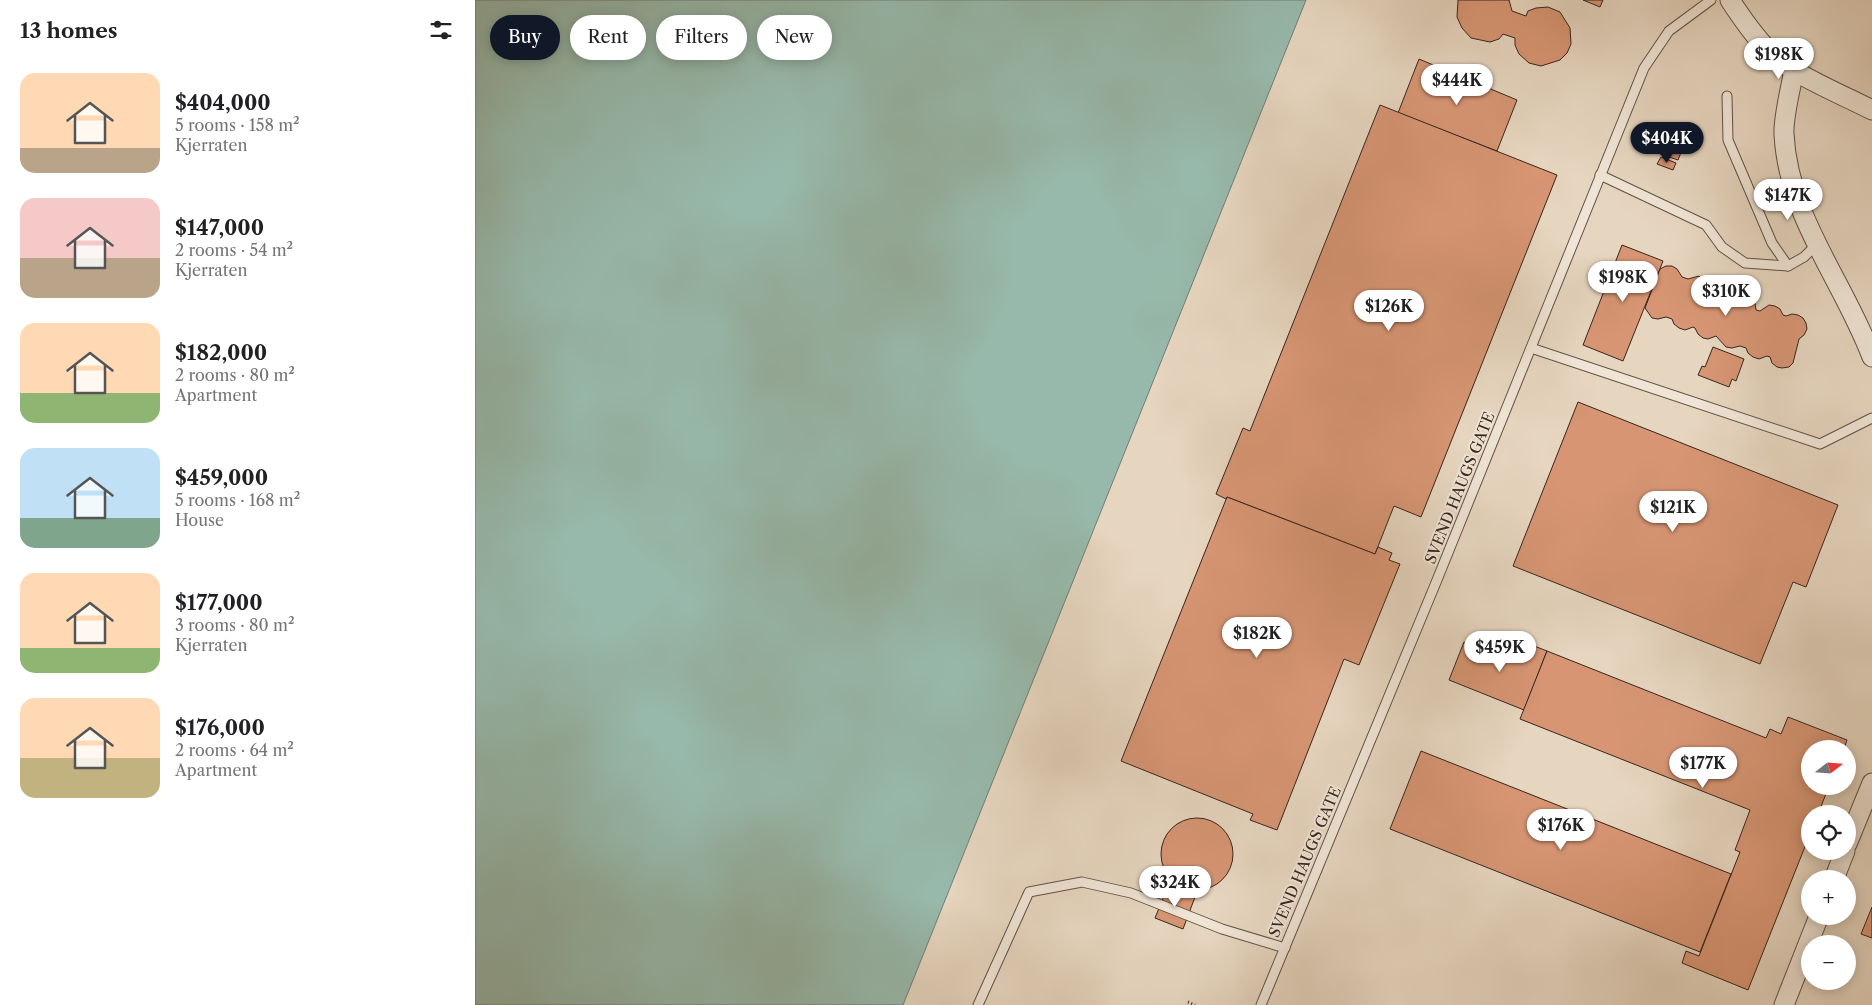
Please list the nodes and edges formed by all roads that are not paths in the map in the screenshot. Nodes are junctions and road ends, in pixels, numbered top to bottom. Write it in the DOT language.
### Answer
graph roads {
  1 [pos="1711,0"];
  2 [pos="1730,0"];
  3 [pos="1794,70"];
  4 [pos="1727,96"];
  5 [pos="1872,110"];
  6 [pos="1600,175"];
  7 [pos="1816,245"];
  8 [pos="1788,266"];
  9 [pos="1531,348"];
  10 [pos="1872,357"];
  11 [pos="1872,418"];
  12 [pos="1872,782"];
  13 [pos="1856,822"];
  14 [pos="1815,925"];
  15 [pos="1285,948"];
  16 [pos="978,1005"];
  17 [pos="1261,1005"];
  18 [pos="1784,1005"];
  1 -- 6 [label="lane, SVEND HAUGS GATE"];
  2 -- 3 [label="street"];
  3 -- 5 [label="street"];
  3 -- 7 [label="street"];
  4 -- 8 [label="lane"];
  6 -- 8 [label="lane"];
  6 -- 9 [label="lane, SVEND HAUGS GATE"];
  7 -- 8 [label="lane"];
  7 -- 10 [label="street"];
  9 -- 11 [label="lane"];
  9 -- 15 [label="lane, SVEND HAUGS GATE"];
  12 -- 13 [label="street"];
  14 -- 18 [label="street"];
  15 -- 16 [label="lane"];
  15 -- 17 [label="lane, SVEND HAUGS GATE"];
}
